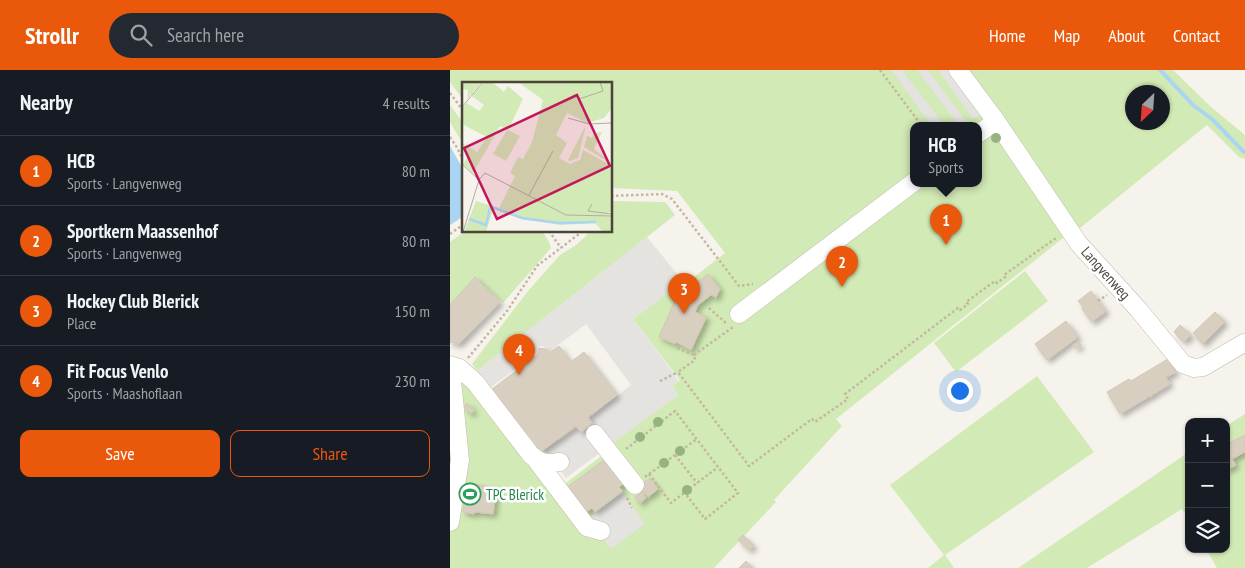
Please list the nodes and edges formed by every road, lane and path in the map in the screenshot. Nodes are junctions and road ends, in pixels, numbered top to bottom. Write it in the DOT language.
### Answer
graph roads {
  1 [pos="880,70"];
  2 [pos="958,70"];
  3 [pos="450,93"];
  4 [pos="462,109"];
  5 [pos="919,122"];
  6 [pos="996,122"];
  7 [pos="982,131"];
  8 [pos="450,137"];
  9 [pos="462,157"];
  10 [pos="910,185"];
  11 [pos="612,196"];
  12 [pos="462,225"];
  13 [pos="550,232"];
  14 [pos="582,232"];
  15 [pos="450,234"];
  16 [pos="1060,236"];
  17 [pos="561,248"];
  18 [pos="757,284"];
  19 [pos="739,314"];
  20 [pos="679,344"];
  21 [pos="1245,344"];
  22 [pos="694,355"];
  23 [pos="455,366"];
  24 [pos="678,372"];
  25 [pos="660,382"];
  26 [pos="595,434"];
  27 [pos="697,439"];
  28 [pos="675,455"];
  29 [pos="615,458"];
  30 [pos="537,461"];
  31 [pos="560,462"];
  32 [pos="718,467"];
  33 [pos="642,480"];
  34 [pos="697,484"];
  35 [pos="685,493"];
  36 [pos="632,508"];
  37 [pos="450,522"];
  38 [pos="601,531"];
  1 -- 5 [label="path"];
  2 -- 6 [label="street, Langvenweg"];
  3 -- 4 [label="path"];
  6 -- 7 [label="street"];
  6 -- 21 [label="street, Langvenweg"];
  8 -- 9 [label="path"];
  10 -- 19 [label="street"];
  11 -- 18 [label="path"];
  12 -- 15 [label="path"];
  13 -- 17 [label="path"];
  14 -- 17 [label="path"];
  16 -- 24 [label="path"];
  17 -- 23 [label="path"];
  19 -- 22 [label="path"];
  20 -- 22 [label="path"];
  22 -- 24 [label="path"];
  23 -- 30 [label="street"];
  23 -- 37 [label="street"];
  24 -- 25 [label="path"];
  26 -- 29 [label="street"];
  27 -- 28 [label="path"];
  27 -- 29 [label="path"];
  27 -- 32 [label="path"];
  28 -- 33 [label="path"];
  28 -- 34 [label="path"];
  29 -- 33 [label="street"];
  30 -- 31 [label="street"];
  30 -- 38 [label="street"];
  32 -- 34 [label="path"];
  32 -- 35 [label="path"];
  33 -- 35 [label="path"];
  33 -- 36 [label="path"];
  34 -- 35 [label="path"];
}
